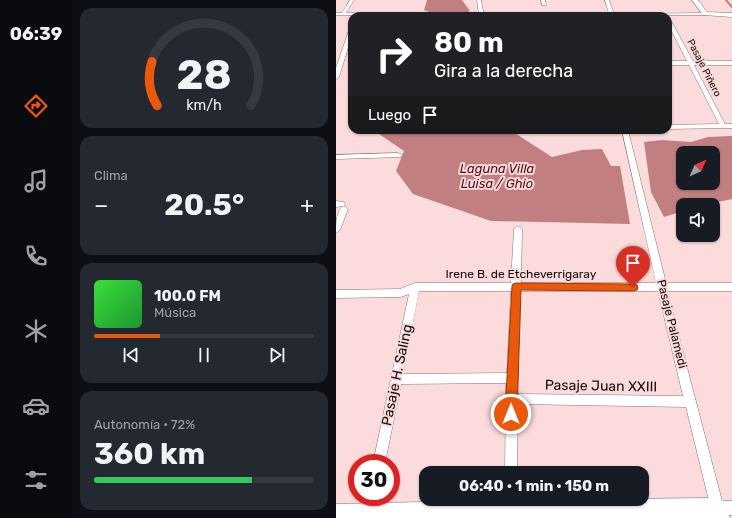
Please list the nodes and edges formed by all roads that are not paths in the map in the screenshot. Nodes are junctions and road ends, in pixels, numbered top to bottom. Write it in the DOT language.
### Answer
graph roads {
  1 [pos="352,0"];
  2 [pos="479,0"];
  3 [pos="607,0"];
  4 [pos="695,0"];
  5 [pos="480,12"];
  6 [pos="611,12"];
  7 [pos="336,14"];
  8 [pos="343,14"];
  9 [pos="348,14"];
  10 [pos="705,14"];
  11 [pos="732,14"];
  12 [pos="672,17"];
  13 [pos="672,26"];
  14 [pos="348,39"];
  15 [pos="343,55"];
  16 [pos="348,55"];
  17 [pos="672,63"];
  18 [pos="692,63"];
  19 [pos="732,63"];
  20 [pos="336,77"];
  21 [pos="672,126"];
  22 [pos="723,126"];
  23 [pos="732,126"];
  24 [pos="626,134"];
  25 [pos="398,155"];
  26 [pos="336,157"];
  27 [pos="340,206"];
  28 [pos="518,228"];
  29 [pos="336,230"];
  30 [pos="415,286"];
  31 [pos="516,286"];
  32 [pos="732,287"];
  33 [pos="662,288"];
  34 [pos="336,294"];
  35 [pos="512,378"];
  36 [pos="396,379"];
  37 [pos="511,399"];
  38 [pos="691,402"];
  39 [pos="381,454"];
  40 [pos="511,466"];
  41 [pos="510,509"];
  42 [pos="366,510"];
  43 [pos="723,512"];
  44 [pos="336,514"];
  1 -- 8 [label="street"];
  2 -- 5 [label="street"];
  3 -- 6 [label="street"];
  4 -- 10 [label="street"];
  7 -- 8 [label="street"];
  8 -- 9 [label="street"];
  10 -- 11 [label="street"];
  10 -- 12 [label="street"];
  13 -- 18 [label="street, Pasaje Piñero"];
  14 -- 15 [label="street"];
  15 -- 16 [label="street"];
  15 -- 20 [label="street"];
  17 -- 18 [label="street"];
  18 -- 19 [label="street"];
  18 -- 22 [label="street, Pasaje Piñero"];
  21 -- 22 [label="street"];
  22 -- 23 [label="street"];
  24 -- 33 [label="street, Pasaje Palamedi"];
  25 -- 26 [label="street"];
  27 -- 29 [label="street"];
  28 -- 31 [label="street"];
  30 -- 31 [label="street, Irene B. de Etcheverrigaray"];
  30 -- 34 [label="street, Irene B. de Etcheverrigaray"];
  30 -- 36 [label="street, Pasaje H. Saling"];
  31 -- 33 [label="street, Irene B. de Etcheverrigaray"];
  31 -- 35 [label="street"];
  32 -- 33 [label="street, Irene B. de Etcheverrigaray"];
  33 -- 38 [label="street, Pasaje Palamedi"];
  35 -- 36 [label="street"];
  35 -- 37 [label="street"];
  36 -- 39 [label="street, Pasaje H. Saling"];
  37 -- 38 [label="street, Pasaje Juan XXIII"];
  37 -- 40 [label="street"];
  38 -- 43 [label="street, Pasaje Palamedi"];
  41 -- 42 [label="street"];
  41 -- 43 [label="street"];
  42 -- 44 [label="street"];
}
